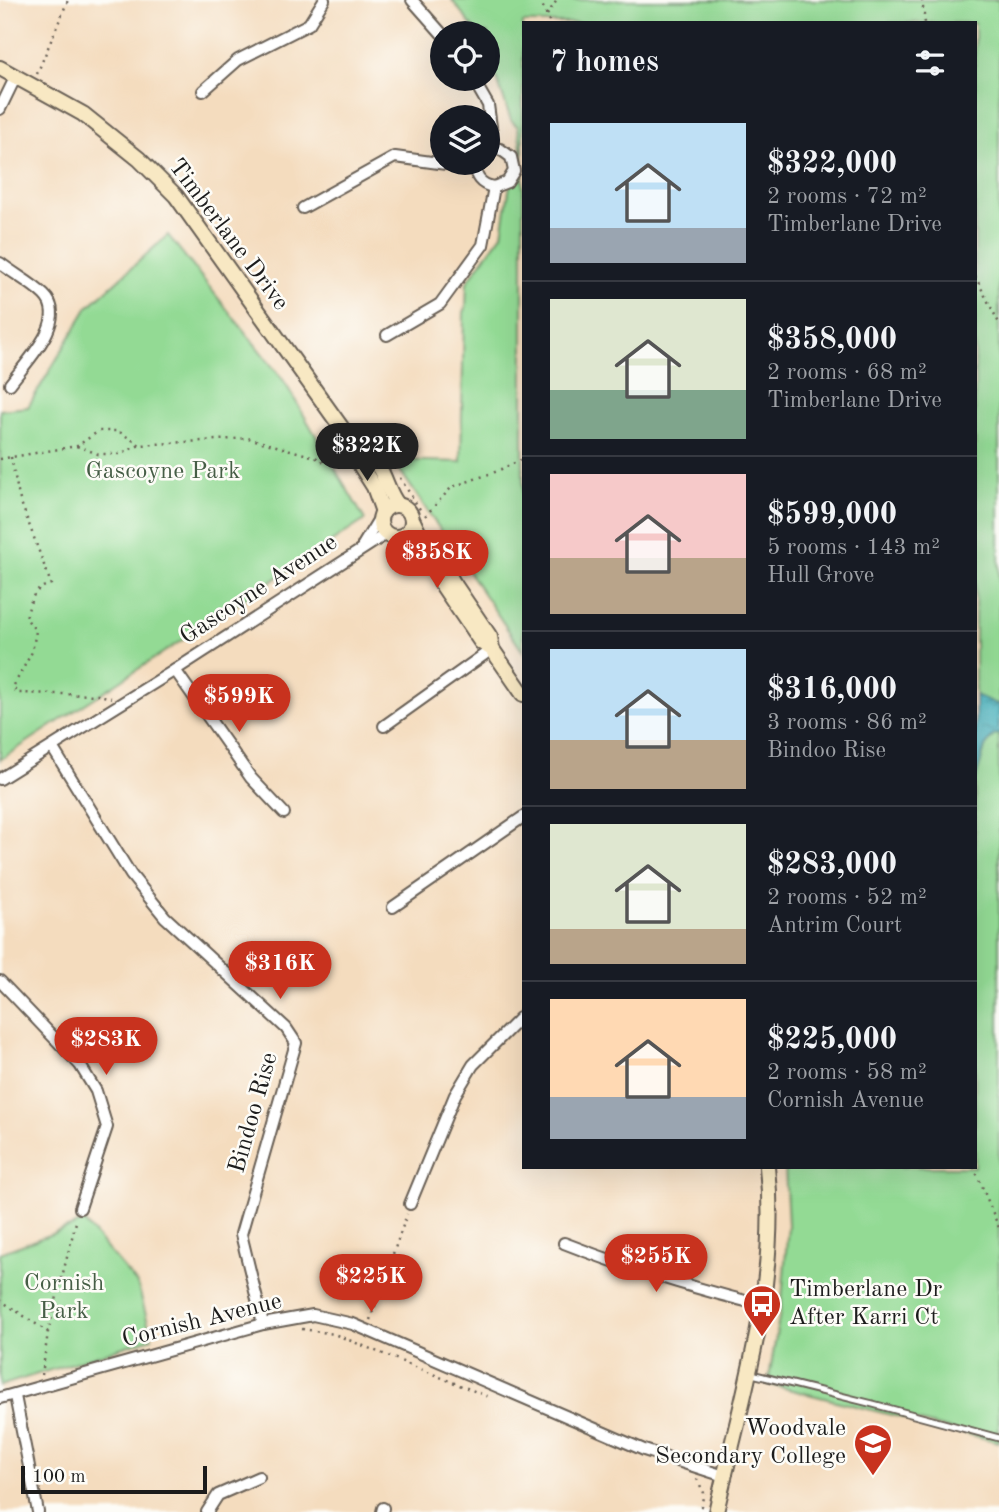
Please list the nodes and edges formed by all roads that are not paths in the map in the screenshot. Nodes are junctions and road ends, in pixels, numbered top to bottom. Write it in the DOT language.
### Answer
graph roads {
  1 [pos="324,0"];
  2 [pos="412,0"];
  3 [pos="431,21"];
  4 [pos="0,68"];
  5 [pos="16,76"];
  6 [pos="203,92"];
  7 [pos="0,109"];
  8 [pos="500,149"];
  9 [pos="430,160"];
  10 [pos="479,175"];
  11 [pos="494,187"];
  12 [pos="303,208"];
  13 [pos="0,263"];
  14 [pos="387,335"];
  15 [pos="10,384"];
  16 [pos="351,442"];
  17 [pos="398,505"];
  18 [pos="381,514"];
  19 [pos="413,522"];
  20 [pos="386,534"];
  21 [pos="401,537"];
  22 [pos="362,547"];
  23 [pos="492,649"];
  24 [pos="175,670"];
  25 [pos="522,693"];
  26 [pos="384,726"];
  27 [pos="52,747"];
  28 [pos="0,779"];
  29 [pos="284,813"];
  30 [pos="522,818"];
  31 [pos="393,907"];
  32 [pos="0,981"];
  33 [pos="522,1016"];
  34 [pos="767,1169"];
  35 [pos="410,1205"];
  36 [pos="80,1208"];
  37 [pos="564,1243"];
  38 [pos="761,1305"];
  39 [pos="263,1324"];
  40 [pos="749,1374"];
  41 [pos="15,1396"];
  42 [pos="0,1398"];
  43 [pos="999,1438"];
  44 [pos="724,1476"];
  45 [pos="258,1477"];
  46 [pos="716,1510"];
  47 [pos="38,1512"];
  48 [pos="207,1512"];
  1 -- 6 [label="street"];
  2 -- 3 [label="street"];
  4 -- 5 [label="street, Timberlane Drive"];
  5 -- 7 [label="street"];
  5 -- 16 [label="street, Timberlane Drive"];
  8 -- 11 [label="street"];
  9 -- 12 [label="street"];
  10 -- 11 [label="street"];
  11 -- 14 [label="street"];
  13 -- 15 [label="street"];
  16 -- 17 [label="street, Timberlane Drive"];
  16 -- 18 [label="street, Timberlane Drive"];
  17 -- 18 [label="street"];
  17 -- 19 [label="street"];
  18 -- 20 [label="street"];
  18 -- 22 [label="street, Gascoyne Avenue"];
  19 -- 21 [label="street"];
  19 -- 23 [label="street"];
  20 -- 21 [label="street"];
  20 -- 22 [label="street, Gascoyne Avenue"];
  21 -- 23 [label="street"];
  22 -- 24 [label="street, Gascoyne Avenue"];
  23 -- 25 [label="street"];
  23 -- 26 [label="street"];
  24 -- 27 [label="street, Gascoyne Avenue"];
  24 -- 29 [label="street"];
  27 -- 28 [label="street, Gascoyne Avenue"];
  27 -- 39 [label="street, Bindoo Rise"];
  30 -- 31 [label="street"];
  32 -- 36 [label="street"];
  33 -- 35 [label="street"];
  34 -- 38 [label="street"];
  37 -- 38 [label="street"];
  38 -- 40 [label="street"];
  39 -- 41 [label="street, Cornish Avenue"];
  39 -- 44 [label="street, Cornish Avenue"];
  40 -- 43 [label="lane"];
  40 -- 44 [label="street"];
  41 -- 42 [label="street, Cornish Avenue"];
  41 -- 47 [label="street"];
  44 -- 46 [label="street"];
  45 -- 48 [label="street"];
}
